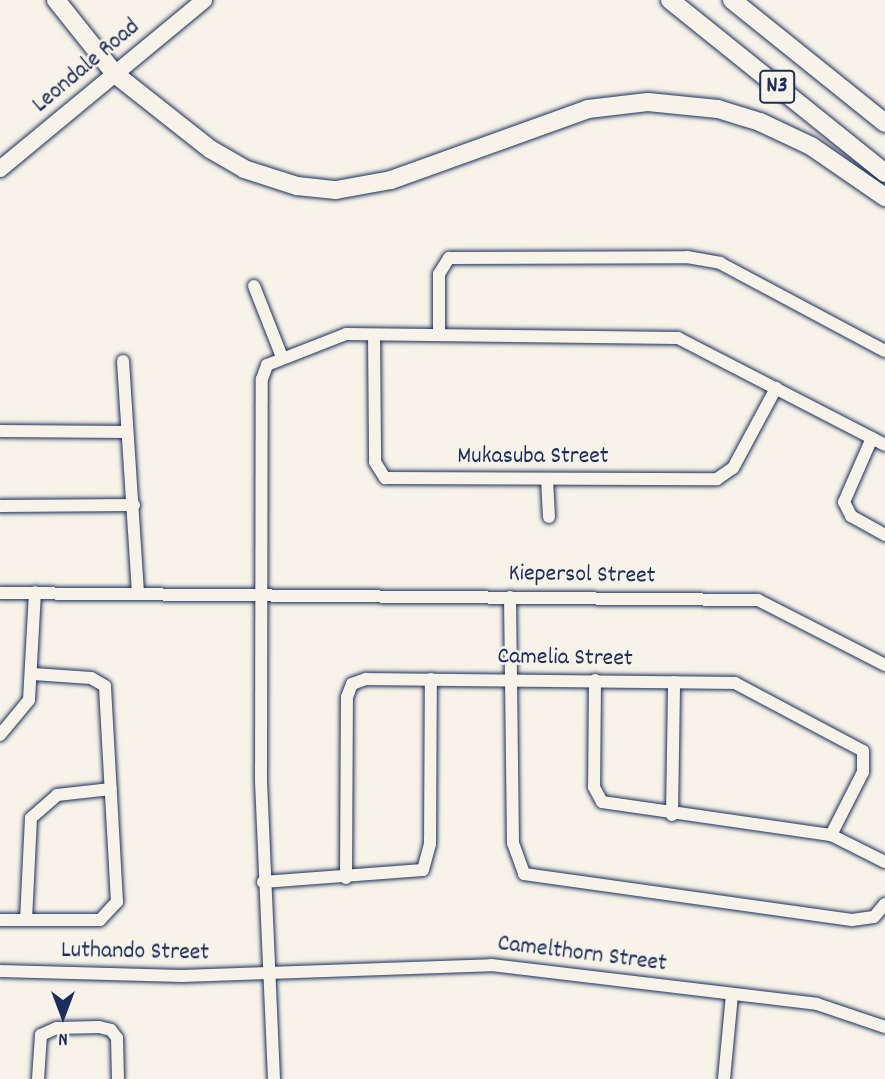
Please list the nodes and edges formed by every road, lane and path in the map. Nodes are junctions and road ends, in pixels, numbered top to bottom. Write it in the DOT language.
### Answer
graph roads {
  1 [pos="56,0"];
  2 [pos="204,0"];
  3 [pos="670,0"];
  4 [pos="732,0"];
  5 [pos="115,74"];
  6 [pos="885,123"];
  7 [pos="0,169"];
  8 [pos="885,173"];
  9 [pos="885,197"];
  10 [pos="254,286"];
  11 [pos="374,335"];
  12 [pos="439,335"];
  13 [pos="885,351"];
  14 [pos="282,357"];
  15 [pos="123,361"];
  16 [pos="776,388"];
  17 [pos="0,431"];
  18 [pos="127,432"];
  19 [pos="873,438"];
  20 [pos="885,445"];
  21 [pos="547,479"];
  22 [pos="134,505"];
  23 [pos="0,506"];
  24 [pos="549,517"];
  25 [pos="885,535"];
  26 [pos="35,592"];
  27 [pos="138,592"];
  28 [pos="263,592"];
  29 [pos="0,593"];
  30 [pos="510,597"];
  31 [pos="885,665"];
  32 [pos="33,674"];
  33 [pos="431,679"];
  34 [pos="511,680"];
  35 [pos="595,680"];
  36 [pos="674,682"];
  37 [pos="0,734"];
  38 [pos="111,789"];
  39 [pos="672,815"];
  40 [pos="831,835"];
  41 [pos="885,862"];
  42 [pos="346,878"];
  43 [pos="263,882"];
  44 [pos="885,904"];
  45 [pos="0,920"];
  46 [pos="26,920"];
  47 [pos="0,971"];
  48 [pos="269,971"];
  49 [pos="732,994"];
  50 [pos="885,1027"];
  51 [pos="38,1079"];
  52 [pos="118,1079"];
  53 [pos="274,1079"];
  54 [pos="723,1079"];
  1 -- 5 [label="highway"];
  2 -- 5 [label="main road, Leondale Road"];
  3 -- 8 [label="highway, N3"];
  4 -- 6 [label="highway, N3"];
  5 -- 7 [label="main road, Leondale Road"];
  5 -- 9 [label="highway"];
  10 -- 14 [label="street"];
  11 -- 12 [label="street"];
  11 -- 14 [label="street"];
  11 -- 21 [label="street, Mukasuba Street"];
  12 -- 13 [label="street"];
  12 -- 16 [label="street"];
  14 -- 28 [label="street"];
  15 -- 18 [label="street"];
  16 -- 19 [label="street"];
  16 -- 21 [label="street, Mukasuba Street"];
  17 -- 18 [label="street"];
  18 -- 22 [label="street"];
  19 -- 20 [label="street"];
  19 -- 25 [label="street"];
  21 -- 24 [label="street"];
  22 -- 23 [label="street"];
  22 -- 27 [label="street"];
  26 -- 27 [label="street, Kiepersol Street"];
  26 -- 29 [label="street, Kiepersol Street"];
  26 -- 32 [label="street"];
  27 -- 28 [label="street, Kiepersol Street"];
  28 -- 30 [label="street, Kiepersol Street"];
  28 -- 43 [label="street"];
  30 -- 31 [label="street, Kiepersol Street"];
  30 -- 34 [label="street"];
  32 -- 37 [label="street"];
  32 -- 38 [label="street"];
  33 -- 34 [label="street, Camelia Street"];
  33 -- 42 [label="street"];
  33 -- 42 [label="street, Camelia Street"];
  34 -- 35 [label="street, Camelia Street"];
  34 -- 44 [label="street"];
  35 -- 36 [label="street, Camelia Street"];
  35 -- 39 [label="street"];
  36 -- 39 [label="street"];
  36 -- 40 [label="street, Camelia Street"];
  38 -- 46 [label="street"];
  38 -- 46 [label="street"];
  39 -- 40 [label="street"];
  40 -- 41 [label="street"];
  42 -- 43 [label="street"];
  43 -- 48 [label="street"];
  45 -- 46 [label="street"];
  47 -- 48 [label="street, Luthando Street"];
  48 -- 49 [label="street, Camelthorn Street"];
  48 -- 53 [label="street"];
  49 -- 50 [label="street, Camelthorn Street"];
  49 -- 54 [label="street"];
  51 -- 52 [label="street"];
}
